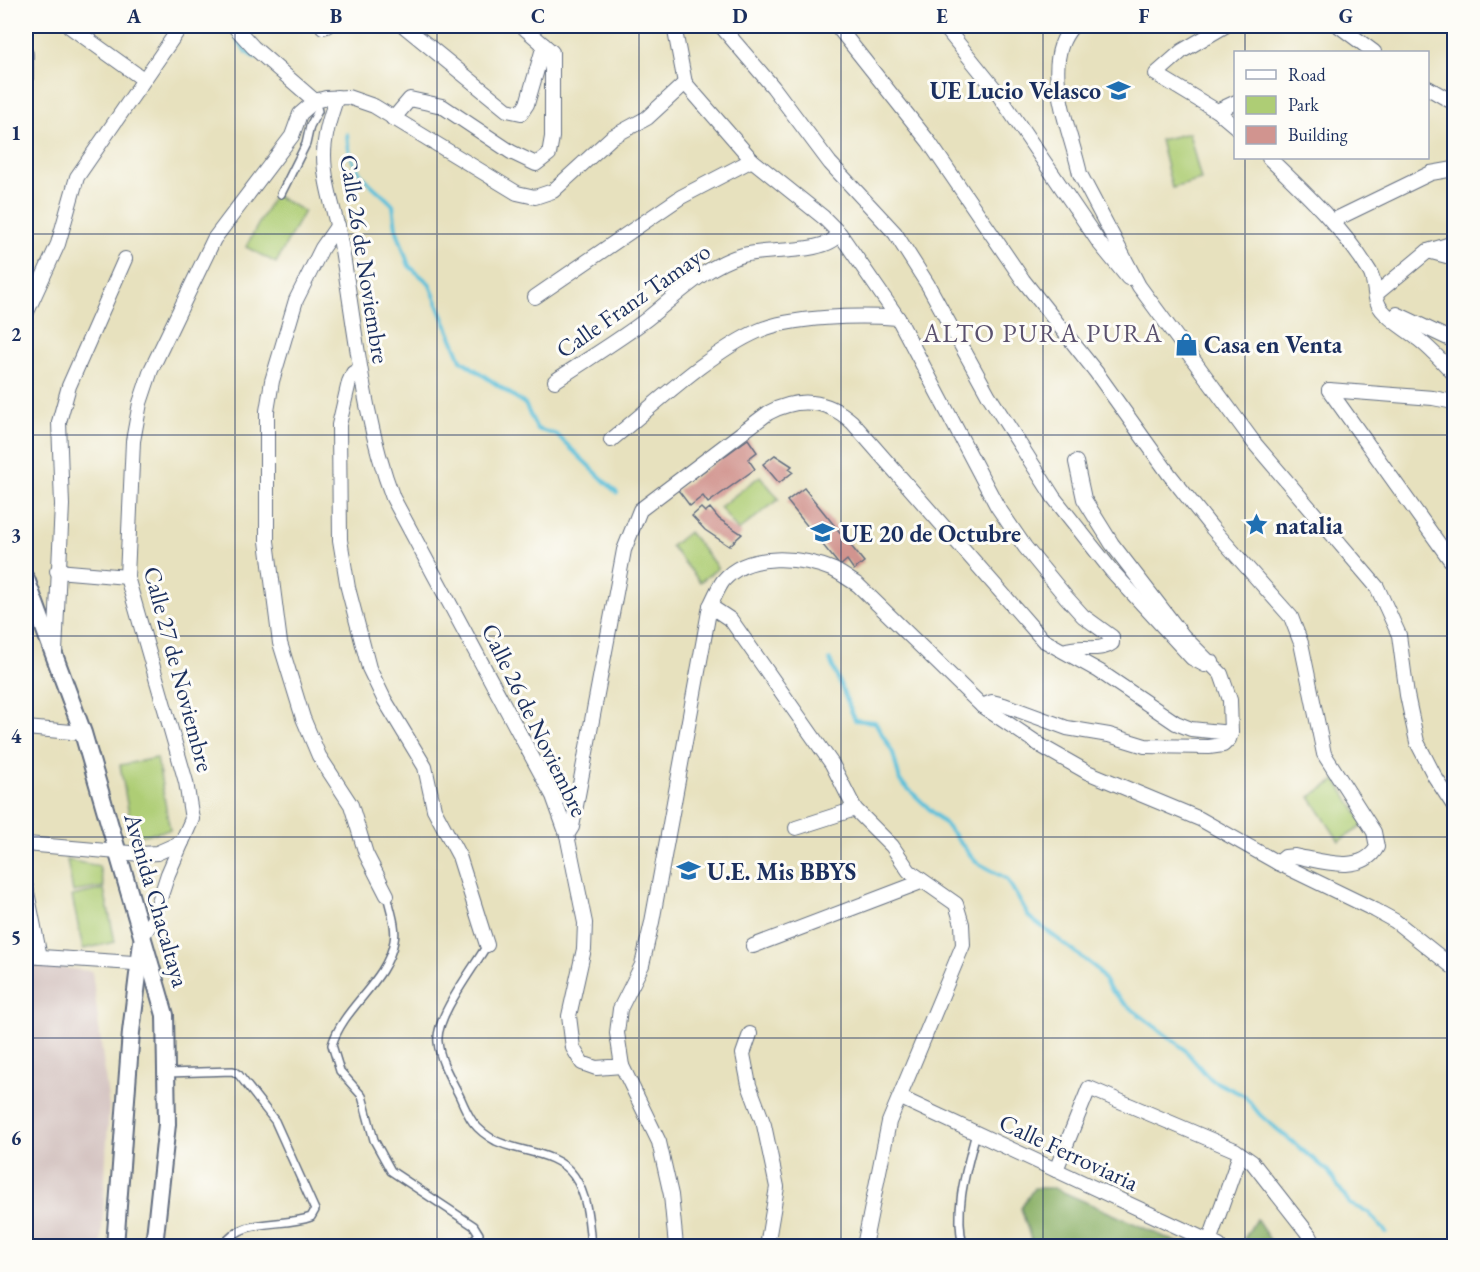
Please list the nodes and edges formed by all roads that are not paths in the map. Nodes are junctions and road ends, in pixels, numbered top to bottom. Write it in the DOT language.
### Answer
graph roads {
  1 [pos="69,26"];
  2 [pos="180,26"];
  3 [pos="234,26"];
  4 [pos="404,26"];
  5 [pos="522,26"];
  6 [pos="674,26"];
  7 [pos="721,26"];
  8 [pos="837,26"];
  9 [pos="944,26"];
  10 [pos="1071,26"];
  11 [pos="1225,26"];
  12 [pos="1339,26"];
  13 [pos="544,45"];
  14 [pos="1373,51"];
  15 [pos="26,54"];
  16 [pos="143,79"];
  17 [pos="685,83"];
  18 [pos="1429,89"];
  19 [pos="337,98"];
  20 [pos="315,101"];
  21 [pos="1234,103"];
  22 [pos="1455,103"];
  23 [pos="26,109"];
  24 [pos="1217,111"];
  25 [pos="393,119"];
  26 [pos="1234,125"];
  27 [pos="1271,159"];
  28 [pos="752,160"];
  29 [pos="1455,169"];
  30 [pos="281,194"];
  31 [pos="1332,221"];
  32 [pos="338,225"];
  33 [pos="840,234"];
  34 [pos="1455,243"];
  35 [pos="1428,251"];
  36 [pos="1455,258"];
  37 [pos="125,259"];
  38 [pos="1139,286"];
  39 [pos="1375,296"];
  40 [pos="535,297"];
  41 [pos="26,314"];
  42 [pos="898,318"];
  43 [pos="1455,341"];
  44 [pos="360,369"];
  45 [pos="1455,374"];
  46 [pos="555,381"];
  47 [pos="1455,402"];
  48 [pos="611,440"];
  49 [pos="1076,462"];
  50 [pos="1455,565"];
  51 [pos="57,572"];
  52 [pos="127,578"];
  53 [pos="26,579"];
  54 [pos="710,606"];
  55 [pos="1064,651"];
  56 [pos="55,653"];
  57 [pos="1212,662"];
  58 [pos="982,706"];
  59 [pos="26,728"];
  60 [pos="83,733"];
  61 [pos="1231,733"];
  62 [pos="1455,806"];
  63 [pos="855,808"];
  64 [pos="796,828"];
  65 [pos="567,835"];
  66 [pos="182,842"];
  67 [pos="26,844"];
  68 [pos="118,853"];
  69 [pos="1278,863"];
  70 [pos="921,882"];
  71 [pos="26,888"];
  72 [pos="387,895"];
  73 [pos="143,935"];
  74 [pos="487,945"];
  75 [pos="753,946"];
  76 [pos="26,956"];
  77 [pos="40,957"];
  78 [pos="145,964"];
  79 [pos="1455,968"];
  80 [pos="750,1034"];
  81 [pos="622,1066"];
  82 [pos="167,1073"];
  83 [pos="901,1098"];
  84 [pos="976,1133"];
  85 [pos="1240,1154"];
  86 [pos="1056,1170"];
  87 [pos="1214,1244"];
  88 [pos="115,1246"];
  89 [pos="154,1246"];
  90 [pos="223,1246"];
  91 [pos="468,1246"];
  92 [pos="591,1246"];
  93 [pos="676,1246"];
  94 [pos="767,1246"];
  95 [pos="864,1246"];
  96 [pos="963,1246"];
  97 [pos="1315,1246"];
  1 -- 16 [label="street"];
  2 -- 16 [label="street"];
  3 -- 20 [label="street"];
  4 -- 13 [label="street"];
  5 -- 13 [label="street"];
  6 -- 17 [label="street"];
  7 -- 57 [label="street"];
  8 -- 69 [label="street"];
  9 -- 38 [label="street"];
  10 -- 38 [label="street"];
  11 -- 24 [label="street"];
  12 -- 14 [label="street"];
  13 -- 25 [label="street"];
  15 -- 23 [label="street"];
  16 -- 41 [label="street"];
  17 -- 25 [label="street"];
  17 -- 28 [label="street"];
  18 -- 22 [label="street"];
  19 -- 20 [label="street"];
  19 -- 25 [label="street"];
  19 -- 32 [label="street, Calle 26 de Noviembre"];
  20 -- 30 [label="lane"];
  20 -- 52 [label="street, Calle 27 de Noviembre"];
  21 -- 24 [label="street"];
  24 -- 26 [label="street"];
  27 -- 31 [label="street"];
  28 -- 33 [label="street"];
  28 -- 40 [label="street"];
  29 -- 31 [label="street"];
  31 -- 39 [label="street"];
  32 -- 44 [label="street, Calle 26 de Noviembre"];
  32 -- 72 [label="street"];
  33 -- 42 [label="street"];
  33 -- 46 [label="street, Calle Franz Tamayo"];
  34 -- 35 [label="street"];
  35 -- 36 [label="street"];
  35 -- 39 [label="street"];
  37 -- 51 [label="street"];
  38 -- 62 [label="street"];
  39 -- 43 [label="street"];
  39 -- 45 [label="street"];
  42 -- 48 [label="street"];
  42 -- 55 [label="street"];
  44 -- 65 [label="street, Calle 26 de Noviembre"];
  44 -- 74 [label="street"];
  47 -- 50 [label="street"];
  49 -- 57 [label="street"];
  51 -- 52 [label="street"];
  51 -- 56 [label="street"];
  52 -- 66 [label="street, Calle 27 de Noviembre"];
  53 -- 56 [label="street, Avenida Chacaltaya"];
  54 -- 58 [label="street"];
  54 -- 63 [label="street"];
  54 -- 81 [label="street"];
  55 -- 61 [label="street"];
  55 -- 65 [label="street"];
  56 -- 60 [label="street, Avenida Chacaltaya"];
  57 -- 61 [label="street"];
  58 -- 61 [label="street"];
  58 -- 69 [label="street"];
  59 -- 60 [label="street"];
  60 -- 68 [label="street, Avenida Chacaltaya"];
  63 -- 64 [label="street"];
  63 -- 70 [label="street"];
  65 -- 81 [label="street, Calle 26 de Noviembre"];
  66 -- 68 [label="street"];
  66 -- 73 [label="street, Calle 27 de Noviembre"];
  67 -- 68 [label="street"];
  68 -- 73 [label="street, Avenida Chacaltaya"];
  69 -- 79 [label="street"];
  70 -- 75 [label="street"];
  70 -- 83 [label="street"];
  71 -- 77 [label="street"];
  72 -- 91 [label="lane"];
  73 -- 78 [label="street"];
  74 -- 92 [label="lane"];
  76 -- 77 [label="street"];
  77 -- 78 [label="street"];
  78 -- 82 [label="street, Avenida Chacaltaya"];
  78 -- 88 [label="street"];
  80 -- 94 [label="street"];
  81 -- 93 [label="street"];
  82 -- 89 [label="street, Avenida Chacaltaya"];
  82 -- 90 [label="lane"];
  83 -- 84 [label="street, Calle Ferroviaria"];
  83 -- 95 [label="street"];
  84 -- 86 [label="street, Calle Ferroviaria"];
  84 -- 96 [label="lane"];
  85 -- 86 [label="street"];
  85 -- 87 [label="street"];
  85 -- 97 [label="street"];
  86 -- 87 [label="street, Calle Ferroviaria"];
}
